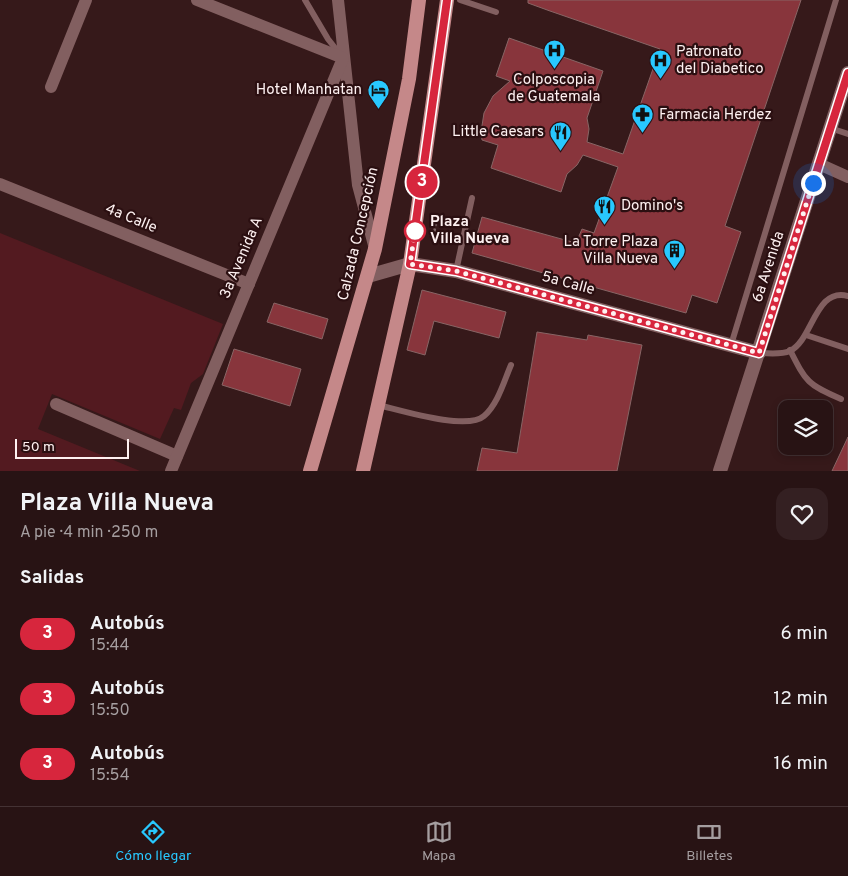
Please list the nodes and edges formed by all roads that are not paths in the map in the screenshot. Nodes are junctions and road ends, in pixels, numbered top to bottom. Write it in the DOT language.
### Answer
graph roads {
  1 [pos="86,0"];
  2 [pos="197,0"];
  3 [pos="305,0"];
  4 [pos="338,0"];
  5 [pos="419,0"];
  6 [pos="447,0"];
  7 [pos="460,0"];
  8 [pos="836,0"];
  9 [pos="474,2"];
  10 [pos="496,12"];
  11 [pos="343,58"];
  12 [pos="848,73"];
  13 [pos="51,86"];
  14 [pos="830,128"];
  15 [pos="848,134"];
  16 [pos="819,164"];
  17 [pos="848,177"];
  18 [pos="0,184"];
  19 [pos="472,198"];
  20 [pos="375,249"];
  21 [pos="410,264"];
  22 [pos="456,271"];
  23 [pos="368,276"];
  24 [pos="249,284"];
  25 [pos="848,296"];
  26 [pos="806,335"];
  27 [pos="731,344"];
  28 [pos="790,350"];
  29 [pos="848,350"];
  30 [pos="759,353"];
  31 [pos="511,365"];
  32 [pos="841,399"];
  33 [pos="56,404"];
  34 [pos="378,405"];
  35 [pos="177,456"];
  36 [pos="171,471"];
  37 [pos="310,471"];
  38 [pos="363,471"];
  39 [pos="720,471"];
  1 -- 13 [label="street"];
  2 -- 11 [label="street"];
  3 -- 11 [label="lane"];
  4 -- 11 [label="street"];
  5 -- 20 [label="main road, Calzada Concepción"];
  6 -- 21 [label="main road"];
  7 -- 9 [label="lane"];
  8 -- 27 [label="lane"];
  9 -- 10 [label="lane"];
  11 -- 20 [label="street"];
  11 -- 24 [label="street, 3a Avenida A"];
  12 -- 14 [label="main road, 6a Avenida"];
  14 -- 15 [label="lane"];
  14 -- 16 [label="main road, 6a Avenida"];
  16 -- 17 [label="street"];
  16 -- 30 [label="main road, 6a Avenida"];
  18 -- 24 [label="street, 4a Calle"];
  19 -- 22 [label="lane"];
  20 -- 23 [label="main road, Calzada Concepción"];
  21 -- 22 [label="main road, 5a Calle"];
  21 -- 23 [label="main road, 5a Calle"];
  21 -- 34 [label="main road"];
  22 -- 27 [label="main road, 5a Calle"];
  23 -- 37 [label="main road, Calzada Concepción"];
  24 -- 35 [label="street, 3a Avenida A"];
  25 -- 26 [label="lane"];
  26 -- 28 [label="lane"];
  26 -- 29 [label="lane"];
  27 -- 30 [label="main road, 5a Calle"];
  28 -- 30 [label="lane"];
  28 -- 32 [label="lane"];
  30 -- 39 [label="main road, 6a Avenida"];
  31 -- 34 [label="lane"];
  33 -- 35 [label="street"];
  34 -- 38 [label="main road"];
  35 -- 36 [label="street, 3a Avenida A"];
}
